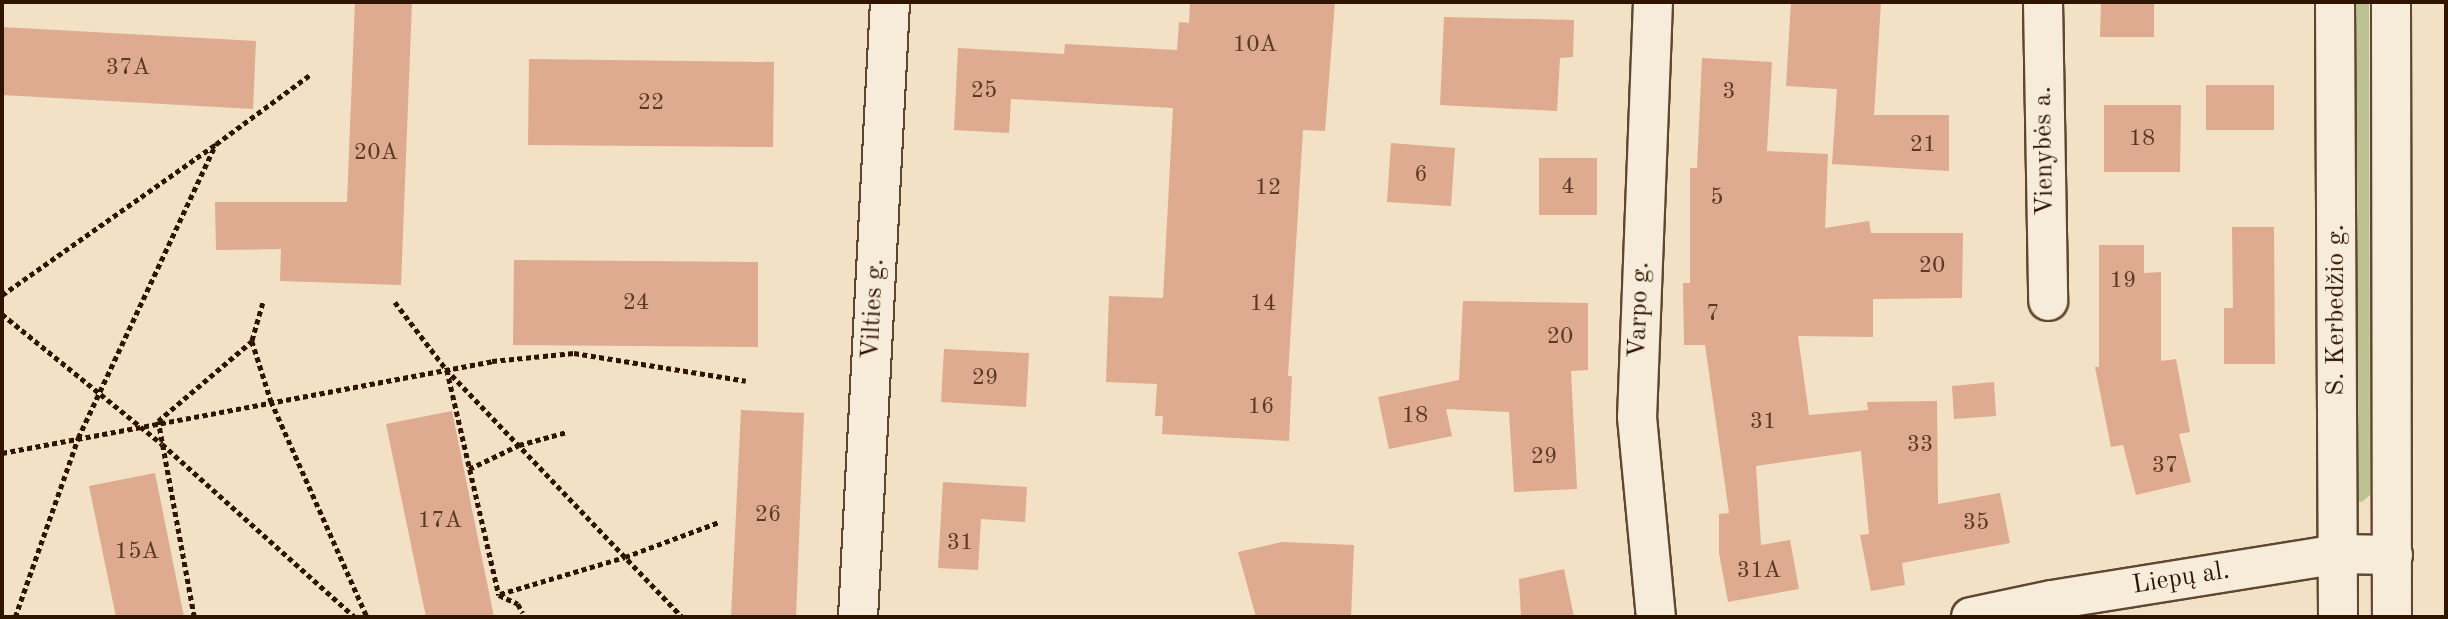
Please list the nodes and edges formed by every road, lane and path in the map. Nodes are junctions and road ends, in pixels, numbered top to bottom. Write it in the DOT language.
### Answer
graph roads {
  1 [pos="890,2"];
  2 [pos="1653,2"];
  3 [pos="2043,2"];
  4 [pos="2335,2"];
  5 [pos="2391,2"];
  6 [pos="311,74"];
  7 [pos="216,144"];
  8 [pos="2,295"];
  9 [pos="2048,301"];
  10 [pos="395,302"];
  11 [pos="263,303"];
  12 [pos="2,314"];
  13 [pos="252,341"];
  14 [pos="446,369"];
  15 [pos="746,381"];
  16 [pos="99,395"];
  17 [pos="271,401"];
  18 [pos="158,421"];
  19 [pos="138,427"];
  20 [pos="567,432"];
  21 [pos="78,438"];
  22 [pos="162,444"];
  23 [pos="519,445"];
  24 [pos="2,453"];
  25 [pos="470,469"];
  26 [pos="719,522"];
  27 [pos="2338,554"];
  28 [pos="2393,555"];
  29 [pos="625,557"];
  30 [pos="499,595"];
  31 [pos="523,613"];
  32 [pos="15,617"];
  33 [pos="194,617"];
  34 [pos="355,617"];
  35 [pos="367,617"];
  36 [pos="682,617"];
  37 [pos="858,617"];
  38 [pos="1656,617"];
  39 [pos="1971,617"];
  40 [pos="2338,617"];
  41 [pos="2392,617"];
  1 -- 37 [label="street, Vilties g."];
  2 -- 38 [label="street, Varpo g."];
  3 -- 9 [label="street, Vienybės a."];
  4 -- 27 [label="street, S. Kerbedžio g."];
  5 -- 28 [label="street, S. Kerbedžio g."];
  6 -- 7 [label="path"];
  7 -- 8 [label="path"];
  7 -- 16 [label="path"];
  10 -- 14 [label="path"];
  11 -- 13 [label="path"];
  12 -- 16 [label="path"];
  13 -- 17 [label="path"];
  13 -- 18 [label="path"];
  14 -- 15 [label="path"];
  14 -- 17 [label="path"];
  14 -- 23 [label="path"];
  14 -- 25 [label="path"];
  16 -- 19 [label="path"];
  16 -- 21 [label="path"];
  17 -- 18 [label="path"];
  17 -- 35 [label="path"];
  18 -- 19 [label="path"];
  18 -- 22 [label="path"];
  19 -- 21 [label="path"];
  19 -- 22 [label="path"];
  20 -- 23 [label="path"];
  21 -- 24 [label="path"];
  21 -- 32 [label="path"];
  22 -- 33 [label="path"];
  22 -- 34 [label="path"];
  23 -- 25 [label="path"];
  23 -- 29 [label="path"];
  25 -- 30 [label="path"];
  26 -- 29 [label="path"];
  27 -- 28 [label="street, Liepų al."];
  27 -- 39 [label="street, Liepų al."];
  27 -- 40 [label="street, S. Kerbedžio g."];
  28 -- 41 [label="street, S. Kerbedžio g."];
  29 -- 30 [label="path"];
  29 -- 36 [label="path"];
  30 -- 31 [label="path"];
}
